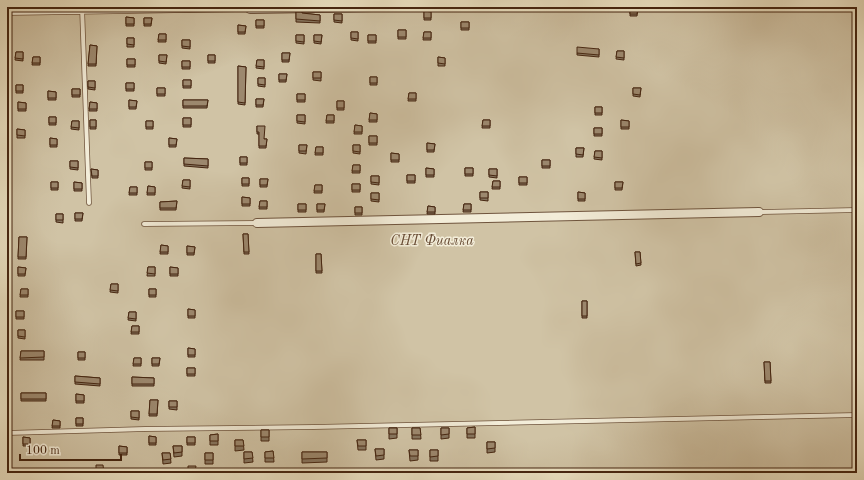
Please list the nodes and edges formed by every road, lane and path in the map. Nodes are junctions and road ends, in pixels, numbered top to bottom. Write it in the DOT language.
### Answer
graph roads {
  1 [pos="82,7"];
  2 [pos="373,7"];
  3 [pos="250,9"];
  4 [pos="7,13"];
  5 [pos="82,13"];
  6 [pos="88,204"];
  7 [pos="857,210"];
  8 [pos="760,212"];
  9 [pos="257,222"];
  10 [pos="144,224"];
  11 [pos="857,415"];
  12 [pos="7,433"];
  1 -- 5 [label="lane"];
  2 -- 3 [label="street"];
  3 -- 5 [label="lane"];
  4 -- 5 [label="lane"];
  5 -- 6 [label="lane"];
  7 -- 8 [label="lane"];
  8 -- 9 [label="street"];
  9 -- 10 [label="lane"];
  11 -- 12 [label="lane"];
}
